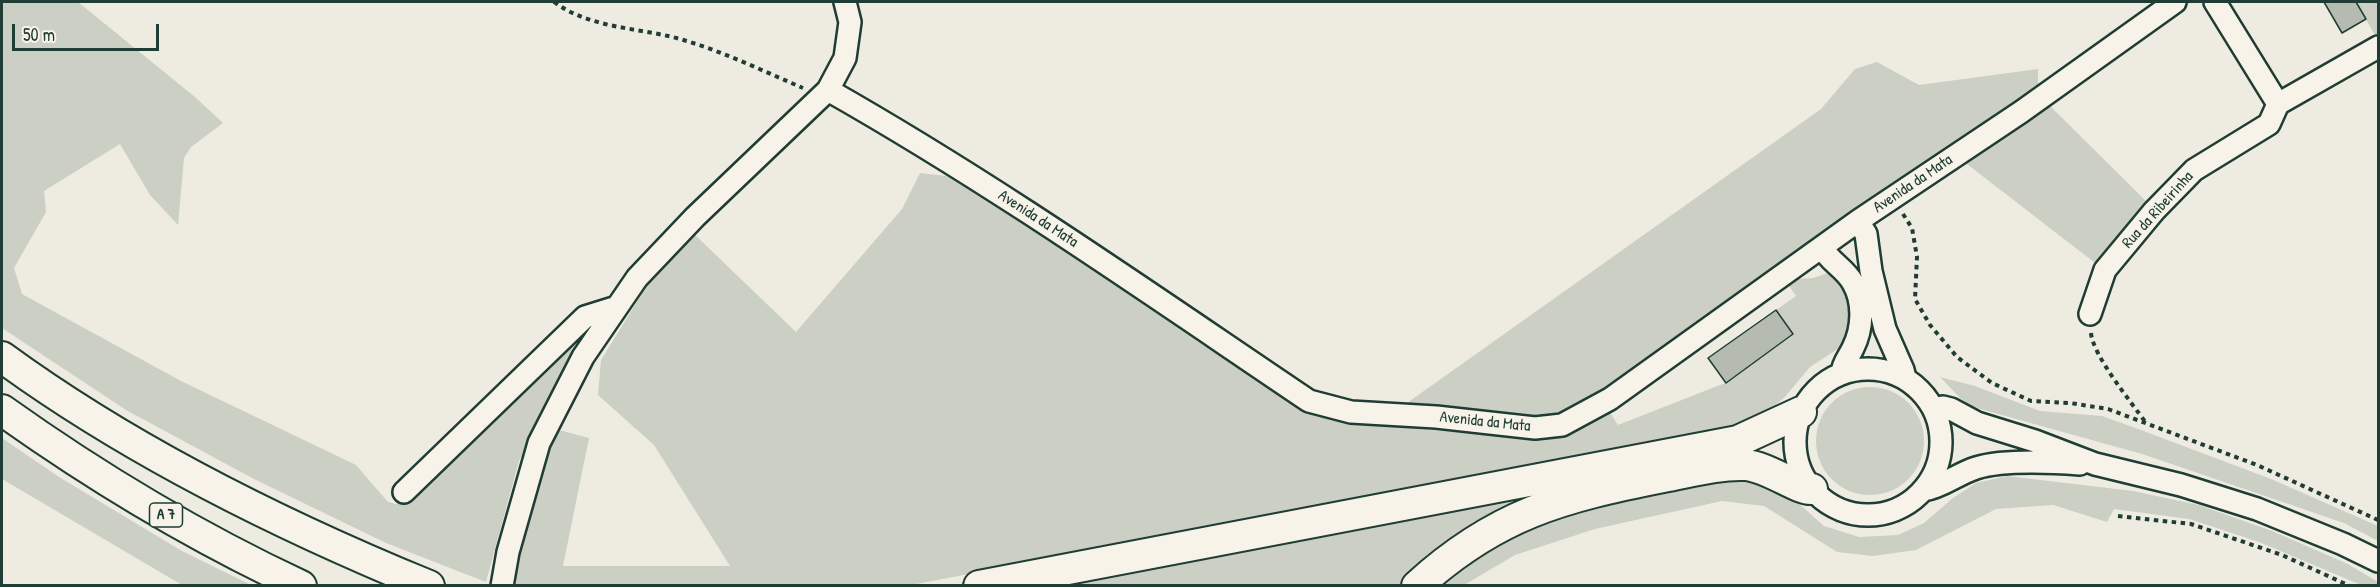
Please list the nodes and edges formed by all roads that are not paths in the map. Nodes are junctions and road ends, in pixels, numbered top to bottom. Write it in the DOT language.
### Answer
graph roads {
  1 [pos="845,2"];
  2 [pos="2175,2"];
  3 [pos="2215,2"];
  4 [pos="2379,46"];
  5 [pos="824,93"];
  6 [pos="2278,104"];
  7 [pos="1858,221"];
  8 [pos="1822,247"];
  9 [pos="617,307"];
  10 [pos="2090,314"];
  11 [pos="2,357"];
  12 [pos="1842,373"];
  13 [pos="1905,378"];
  14 [pos="1934,409"];
  15 [pos="2,410"];
  16 [pos="1801,412"];
  17 [pos="2095,464"];
  18 [pos="1812,489"];
  19 [pos="1924,490"];
  20 [pos="404,492"];
  21 [pos="2379,561"];
  22 [pos="301,585"];
  23 [pos="429,585"];
  24 [pos="502,585"];
  25 [pos="980,585"];
  26 [pos="1417,585"];
  1 -- 5 [label="street"];
  2 -- 7 [label="street, Avenida da Mata"];
  3 -- 6 [label="street"];
  4 -- 6 [label="street"];
  5 -- 8 [label="street, Avenida da Mata"];
  5 -- 9 [label="street"];
  6 -- 10 [label="street, Rua da Ribeirinha"];
  7 -- 8 [label="street, Avenida da Mata"];
  7 -- 13 [label="street"];
  8 -- 12 [label="street"];
  9 -- 20 [label="street"];
  9 -- 24 [label="street"];
  11 -- 23 [label="highway"];
  12 -- 13 [label="street"];
  12 -- 16 [label="street"];
  13 -- 14 [label="street"];
  14 -- 17 [label="street"];
  14 -- 19 [label="street"];
  15 -- 22 [label="highway, A 7"];
  16 -- 18 [label="street"];
  16 -- 25 [label="highway"];
  17 -- 19 [label="street"];
  17 -- 21 [label="street"];
  18 -- 19 [label="street"];
  18 -- 26 [label="highway"];
}
